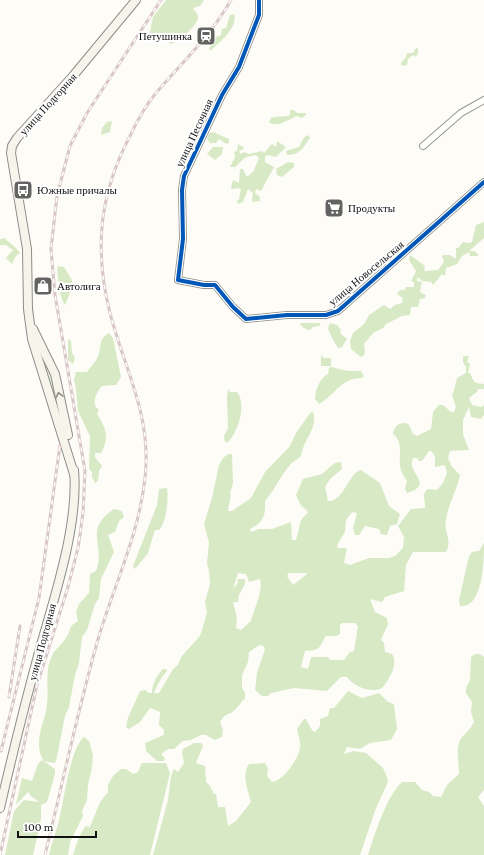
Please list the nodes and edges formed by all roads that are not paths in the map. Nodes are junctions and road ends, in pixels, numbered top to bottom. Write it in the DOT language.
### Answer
graph roads {
  1 [pos="136,0"];
  2 [pos="259,0"];
  3 [pos="484,100"];
  4 [pos="423,146"];
  5 [pos="484,182"];
  6 [pos="204,285"];
  7 [pos="0,808"];
  1 -- 7 [label="main road, улица Подгорная"];
  2 -- 6 [label="street, улица Песочная"];
  3 -- 4 [label="street"];
  5 -- 6 [label="street, улица Новосельская"];
}
